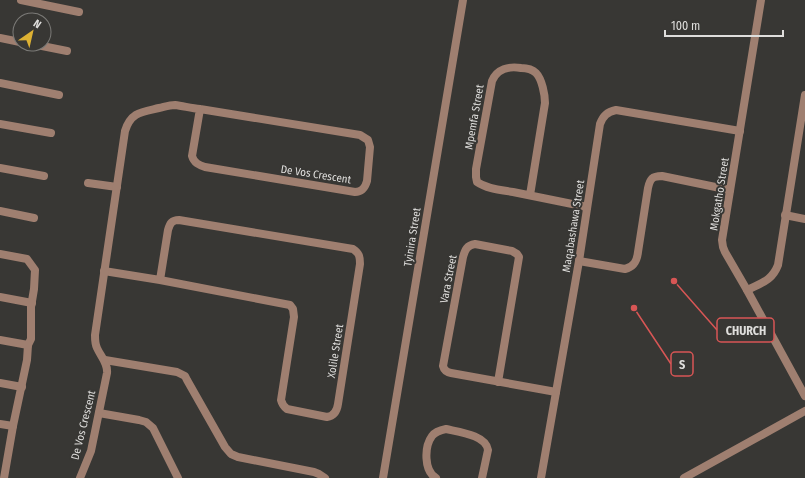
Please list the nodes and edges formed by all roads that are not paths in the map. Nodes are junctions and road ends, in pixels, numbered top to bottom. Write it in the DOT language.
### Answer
graph roads {
  1 [pos="21,0"];
  2 [pos="462,0"];
  3 [pos="762,0"];
  4 [pos="79,12"];
  5 [pos="0,38"];
  6 [pos="12,40"];
  7 [pos="52,48"];
  8 [pos="67,51"];
  9 [pos="0,83"];
  10 [pos="59,95"];
  11 [pos="805,95"];
  12 [pos="200,109"];
  13 [pos="0,124"];
  14 [pos="740,131"];
  15 [pos="52,133"];
  16 [pos="0,168"];
  17 [pos="44,176"];
  18 [pos="88,183"];
  19 [pos="117,187"];
  20 [pos="730,190"];
  21 [pos="530,195"];
  22 [pos="587,207"];
  23 [pos="0,211"];
  24 [pos="785,216"];
  25 [pos="34,218"];
  26 [pos="805,219"];
  27 [pos="0,254"];
  28 [pos="578,261"];
  29 [pos="104,271"];
  30 [pos="160,280"];
  31 [pos="747,290"];
  32 [pos="0,297"];
  33 [pos="32,303"];
  34 [pos="0,340"];
  35 [pos="28,345"];
  36 [pos="105,360"];
  37 [pos="498,382"];
  38 [pos="0,383"];
  39 [pos="22,388"];
  40 [pos="556,392"];
  41 [pos="805,396"];
  42 [pos="805,411"];
  43 [pos="99,413"];
  44 [pos="0,424"];
  45 [pos="14,426"];
  46 [pos="3,467"];
  47 [pos="4,478"];
  48 [pos="80,478"];
  49 [pos="178,478"];
  50 [pos="325,478"];
  51 [pos="383,478"];
  52 [pos="436,478"];
  53 [pos="482,478"];
  54 [pos="541,478"];
  55 [pos="684,478"];
  1 -- 4 [label="street"];
  2 -- 51 [label="street, Tyinira Street"];
  3 -- 14 [label="street, Mokgatho Street"];
  5 -- 6 [label="street"];
  7 -- 8 [label="street"];
  9 -- 10 [label="street"];
  11 -- 24 [label="street"];
  12 -- 12 [label="street, De Vos Crescent"];
  12 -- 19 [label="street, De Vos Crescent"];
  13 -- 15 [label="street"];
  14 -- 20 [label="street, Mokgatho Street"];
  14 -- 22 [label="street, Maqabashawa Street"];
  16 -- 17 [label="street"];
  18 -- 19 [label="street"];
  19 -- 29 [label="street, De Vos Crescent"];
  20 -- 28 [label="street"];
  20 -- 31 [label="street, Mokgatho Street"];
  21 -- 21 [label="street, Mpemfa Street"];
  21 -- 22 [label="street, Mpemfa Street"];
  22 -- 28 [label="street, Maqabashawa Street"];
  23 -- 25 [label="street"];
  24 -- 26 [label="street"];
  24 -- 31 [label="street"];
  27 -- 33 [label="street"];
  28 -- 40 [label="street, Maqabashawa Street"];
  29 -- 30 [label="street, Xolile Street"];
  29 -- 36 [label="street, De Vos Crescent"];
  30 -- 30 [label="street, Xolile Street"];
  31 -- 41 [label="street, Mokgatho Street"];
  32 -- 33 [label="street"];
  33 -- 35 [label="street"];
  34 -- 35 [label="street"];
  35 -- 39 [label="street"];
  36 -- 43 [label="street, De Vos Crescent"];
  36 -- 50 [label="street"];
  37 -- 37 [label="street, Vara Street"];
  37 -- 40 [label="street, Vara Street"];
  38 -- 39 [label="street"];
  39 -- 45 [label="street"];
  40 -- 54 [label="street, Maqabashawa Street"];
  42 -- 55 [label="street"];
  43 -- 48 [label="street, De Vos Crescent"];
  43 -- 49 [label="street"];
  44 -- 45 [label="street"];
  45 -- 46 [label="street"];
  46 -- 47 [label="street"];
  52 -- 53 [label="street"];
}
